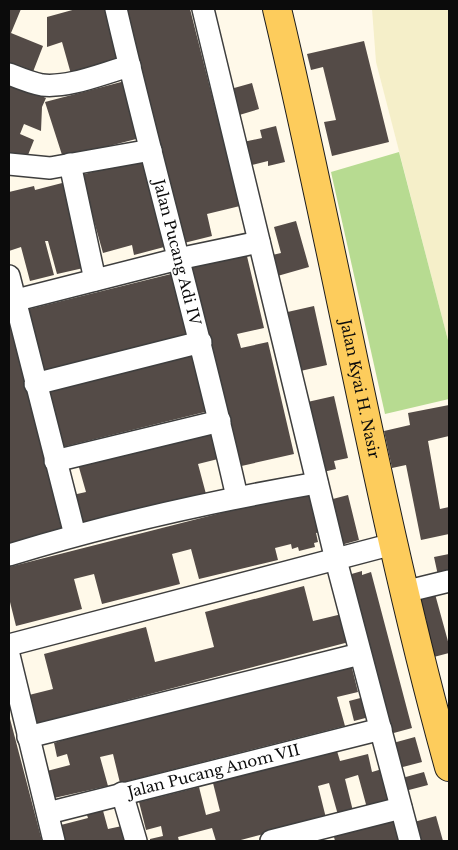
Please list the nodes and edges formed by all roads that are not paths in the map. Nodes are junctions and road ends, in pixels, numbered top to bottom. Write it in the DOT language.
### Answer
graph roads {
  1 [pos="116,9"];
  2 [pos="203,9"];
  3 [pos="276,9"];
  4 [pos="130,66"];
  5 [pos="9,74"];
  6 [pos="151,150"];
  7 [pos="9,164"];
  8 [pos="70,164"];
  9 [pos="259,242"];
  10 [pos="178,259"];
  11 [pos="9,276"];
  12 [pos="95,280"];
  13 [pos="12,301"];
  14 [pos="201,342"];
  15 [pos="35,384"];
  16 [pos="220,421"];
  17 [pos="55,461"];
  18 [pos="317,483"];
  19 [pos="237,497"];
  20 [pos="75,535"];
  21 [pos="393,544"];
  22 [pos="9,555"];
  23 [pos="336,560"];
  24 [pos="449,581"];
  25 [pos="404,592"];
  26 [pos="9,645"];
  27 [pos="9,654"];
  28 [pos="360,654"];
  29 [pos="381,729"];
  30 [pos="28,736"];
  31 [pos="449,767"];
  32 [pos="122,793"];
  33 [pos="401,808"];
  34 [pos="48,813"];
  35 [pos="327,835"];
  36 [pos="54,841"];
  37 [pos="136,841"];
  38 [pos="271,841"];
  39 [pos="410,841"];
  1 -- 4 [label="street, Jalan Pucang Adi IV"];
  2 -- 9 [label="street"];
  3 -- 21 [label="main road, Jalan Kyai H. Nasir"];
  4 -- 5 [label="street"];
  4 -- 6 [label="street, Jalan Pucang Adi IV"];
  6 -- 8 [label="street"];
  6 -- 10 [label="street, Jalan Pucang Adi IV"];
  7 -- 8 [label="street"];
  8 -- 12 [label="street"];
  9 -- 10 [label="street"];
  9 -- 18 [label="street"];
  10 -- 12 [label="street"];
  10 -- 14 [label="street, Jalan Pucang Adi IV"];
  11 -- 13 [label="street"];
  12 -- 13 [label="street"];
  13 -- 15 [label="street"];
  14 -- 15 [label="street"];
  14 -- 16 [label="street, Jalan Pucang Adi IV"];
  15 -- 17 [label="street"];
  16 -- 17 [label="street"];
  16 -- 19 [label="street, Jalan Pucang Adi IV"];
  17 -- 20 [label="street"];
  18 -- 19 [label="street"];
  18 -- 23 [label="street"];
  19 -- 20 [label="street"];
  20 -- 22 [label="street"];
  21 -- 23 [label="street"];
  21 -- 25 [label="main road, Jalan Kyai H. Nasir"];
  23 -- 26 [label="street"];
  23 -- 28 [label="street"];
  24 -- 25 [label="street"];
  25 -- 31 [label="main road, Jalan Kyai H. Nasir"];
  27 -- 30 [label="street"];
  28 -- 29 [label="street"];
  28 -- 30 [label="street"];
  29 -- 32 [label="street, Jalan Pucang Anom VII"];
  29 -- 33 [label="street"];
  30 -- 34 [label="street"];
  32 -- 34 [label="street, Jalan Pucang Anom VII"];
  32 -- 37 [label="street"];
  33 -- 35 [label="street"];
  33 -- 39 [label="street"];
  34 -- 36 [label="street"];
  35 -- 38 [label="street"];
}
